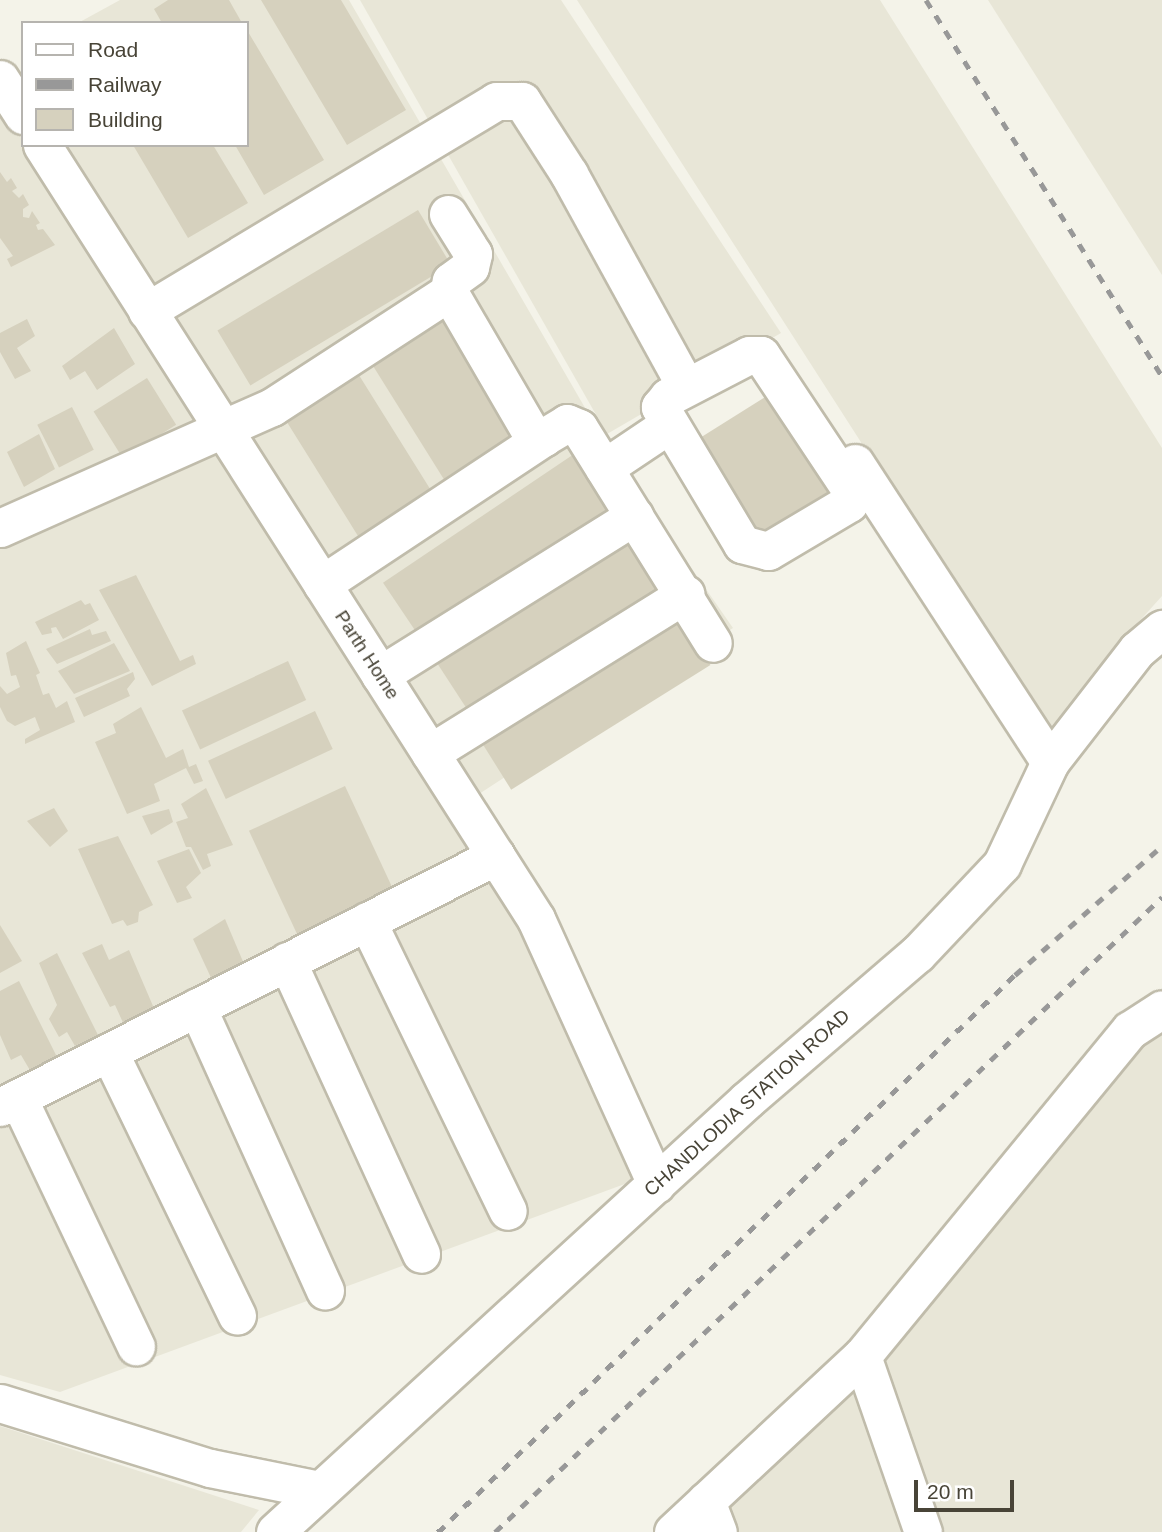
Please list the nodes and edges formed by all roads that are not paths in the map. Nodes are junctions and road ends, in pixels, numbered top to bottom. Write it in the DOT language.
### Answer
graph roads {
  1 [pos="0,79"];
  2 [pos="21,111"];
  3 [pos="43,147"];
  4 [pos="448,214"];
  5 [pos="449,292"];
  6 [pos="147,311"];
  7 [pos="680,376"];
  8 [pos="668,425"];
  9 [pos="223,430"];
  10 [pos="544,437"];
  11 [pos="855,463"];
  12 [pos="604,468"];
  13 [pos="634,516"];
  14 [pos="0,528"];
  15 [pos="321,584"];
  16 [pos="685,594"];
  17 [pos="1162,629"];
  18 [pos="713,643"];
  19 [pos="380,675"];
  20 [pos="430,753"];
  21 [pos="1050,762"];
  22 [pos="496,856"];
  23 [pos="367,921"];
  24 [pos="287,961"];
  25 [pos="197,1007"];
  26 [pos="1162,1009"];
  27 [pos="109,1052"];
  28 [pos="9,1102"];
  29 [pos="656,1184"];
  30 [pos="508,1211"];
  31 [pos="421,1254"];
  32 [pos="325,1290"];
  33 [pos="237,1316"];
  34 [pos="136,1346"];
  35 [pos="862,1356"];
  36 [pos="0,1403"];
  37 [pos="320,1490"];
  38 [pos="712,1516"];
  39 [pos="275,1532"];
  40 [pos="673,1532"];
  41 [pos="923,1532"];
  1 -- 2 [label="street"];
  3 -- 6 [label="street, Parth Home"];
  4 -- 5 [label="street"];
  5 -- 9 [label="street"];
  5 -- 10 [label="street"];
  6 -- 7 [label="street"];
  6 -- 9 [label="street, Parth Home"];
  8 -- 8 [label="street"];
  8 -- 12 [label="street"];
  9 -- 14 [label="street"];
  9 -- 15 [label="street, Parth Home"];
  10 -- 12 [label="street"];
  10 -- 15 [label="street"];
  11 -- 21 [label="street"];
  12 -- 13 [label="street"];
  13 -- 16 [label="street"];
  13 -- 19 [label="street"];
  15 -- 19 [label="street, Parth Home"];
  16 -- 18 [label="street"];
  16 -- 20 [label="street"];
  17 -- 21 [label="street, CHANDLODIA STATION ROAD"];
  19 -- 20 [label="street, Parth Home"];
  20 -- 22 [label="street, Parth Home"];
  21 -- 29 [label="street, CHANDLODIA STATION ROAD"];
  22 -- 23 [label="street"];
  22 -- 29 [label="street, Parth Home"];
  23 -- 24 [label="street"];
  23 -- 30 [label="street"];
  24 -- 25 [label="street"];
  24 -- 31 [label="street"];
  25 -- 27 [label="street"];
  25 -- 32 [label="street"];
  26 -- 35 [label="street"];
  27 -- 28 [label="street"];
  27 -- 33 [label="street"];
  28 -- 34 [label="street"];
  29 -- 37 [label="street, CHANDLODIA STATION ROAD"];
  35 -- 38 [label="street"];
  35 -- 41 [label="street"];
  36 -- 37 [label="street"];
  37 -- 39 [label="street, CHANDLODIA STATION ROAD"];
  38 -- 40 [label="street"];
}
